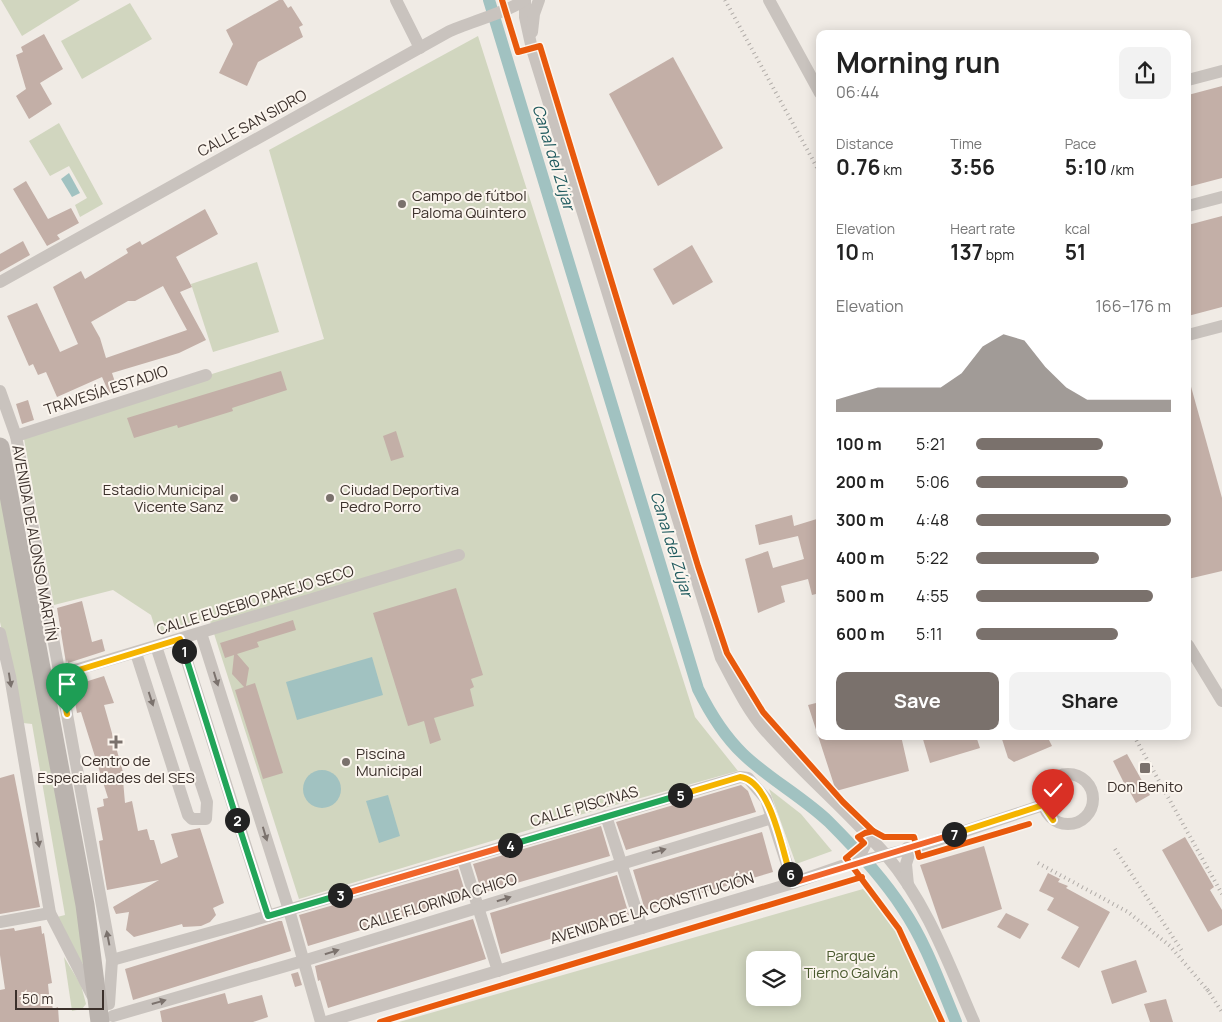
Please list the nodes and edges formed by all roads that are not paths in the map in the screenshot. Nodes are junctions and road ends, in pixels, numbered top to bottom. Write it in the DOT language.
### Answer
graph roads {
  1 [pos="396,0"];
  2 [pos="524,0"];
  3 [pos="539,0"];
  4 [pos="769,0"];
  5 [pos="508,5"];
  6 [pos="525,17"];
  7 [pos="531,42"];
  8 [pos="420,48"];
  9 [pos="1222,71"];
  10 [pos="1191,79"];
  11 [pos="816,86"];
  12 [pos="1222,197"];
  13 [pos="1191,205"];
  14 [pos="0,282"];
  15 [pos="1222,326"];
  16 [pos="1191,335"];
  17 [pos="206,375"];
  18 [pos="0,391"];
  19 [pos="16,436"];
  20 [pos="0,448"];
  21 [pos="460,555"];
  22 [pos="0,632"];
  23 [pos="201,633"];
  24 [pos="180,639"];
  25 [pos="156,646"];
  26 [pos="1191,650"];
  27 [pos="136,653"];
  28 [pos="3,658"];
  29 [pos="52,678"];
  30 [pos="1222,701"];
  31 [pos="1043,805"];
  32 [pos="606,816"];
  33 [pos="772,818"];
  34 [pos="911,848"];
  35 [pos="876,850"];
  36 [pos="462,859"];
  37 [pos="622,862"];
  38 [pos="849,864"];
  39 [pos="793,883"];
  40 [pos="908,887"];
  41 [pos="477,908"];
  42 [pos="289,910"];
  43 [pos="50,913"];
  44 [pos="268,916"];
  45 [pos="0,922"];
  46 [pos="642,928"];
  47 [pos="112,960"];
  48 [pos="303,961"];
  49 [pos="498,971"];
  50 [pos="106,1015"];
  51 [pos="321,1022"];
  52 [pos="326,1022"];
  53 [pos="974,1022"];
  1 -- 8 [label="street"];
  2 -- 5 [label="street, CALLE SAN SIDRO"];
  2 -- 6 [label="street"];
  3 -- 7 [label="street"];
  4 -- 11 [label="street"];
  5 -- 6 [label="street"];
  5 -- 8 [label="street, CALLE SAN SIDRO"];
  6 -- 7 [label="street"];
  7 -- 35 [label="street"];
  8 -- 14 [label="street, CALLE SAN SIDRO"];
  9 -- 10 [label="street"];
  12 -- 13 [label="street"];
  15 -- 16 [label="street"];
  17 -- 19 [label="street, TRAVESÍA ESTADIO"];
  18 -- 19 [label="street, AVENIDA DE ALONSO MARTÍN"];
  19 -- 29 [label="street, AVENIDA DE ALONSO MARTÍN"];
  20 -- 29 [label="main road, AVENIDA DE ALONSO MARTÍN"];
  21 -- 23 [label="street, CALLE EUSEBIO PAREJO SECO"];
  22 -- 28 [label="street"];
  23 -- 24 [label="street, CALLE EUSEBIO PAREJO SECO"];
  23 -- 42 [label="street, one-way"];
  24 -- 25 [label="street, CALLE EUSEBIO PAREJO SECO"];
  24 -- 44 [label="street"];
  25 -- 27 [label="street, CALLE EUSEBIO PAREJO SECO"];
  27 -- 25 [label="street, one-way"];
  26 -- 30 [label="street"];
  27 -- 29 [label="street, CALLE EUSEBIO PAREJO SECO"];
  28 -- 43 [label="street, one-way"];
  47 -- 29 [label="street, AVENIDA DE ALONSO MARTÍN, one-way"];
  29 -- 50 [label="main road, AVENIDA DE ALONSO MARTÍN"];
  31 -- 31 [label="street"];
  31 -- 34 [label="street, AVENIDA DE LA CONSTITUCIÓN"];
  32 -- 33 [label="street, CALLE PISCINAS"];
  32 -- 36 [label="street, CALLE PISCINAS"];
  32 -- 37 [label="street"];
  37 -- 33 [label="street, CALLE FLORINDA CHICO, one-way"];
  33 -- 39 [label="street, CALLE PISCINAS"];
  34 -- 35 [label="street, AVENIDA DE LA CONSTITUCIÓN"];
  34 -- 40 [label="street"];
  35 -- 38 [label="street, AVENIDA DE LA CONSTITUCIÓN"];
  35 -- 38 [label="street"];
  35 -- 40 [label="street"];
  36 -- 41 [label="street"];
  36 -- 42 [label="street, CALLE PISCINAS"];
  41 -- 37 [label="street, CALLE FLORINDA CHICO, one-way"];
  37 -- 46 [label="street"];
  38 -- 39 [label="street, AVENIDA DE LA CONSTITUCIÓN"];
  39 -- 46 [label="street, AVENIDA DE LA CONSTITUCIÓN"];
  40 -- 53 [label="street"];
  48 -- 41 [label="street, CALLE FLORINDA CHICO, one-way"];
  41 -- 49 [label="street"];
  42 -- 44 [label="street, CALLE PISCINAS"];
  42 -- 48 [label="street"];
  43 -- 45 [label="street"];
  43 -- 50 [label="street"];
  44 -- 47 [label="street, CALLE PISCINAS"];
  46 -- 49 [label="street, AVENIDA DE LA CONSTITUCIÓN"];
  47 -- 50 [label="street, AVENIDA DE ALONSO MARTÍN"];
  50 -- 48 [label="street, CALLE FLORINDA CHICO, one-way"];
  48 -- 51 [label="street"];
  49 -- 52 [label="street, AVENIDA DE LA CONSTITUCIÓN"];
}
